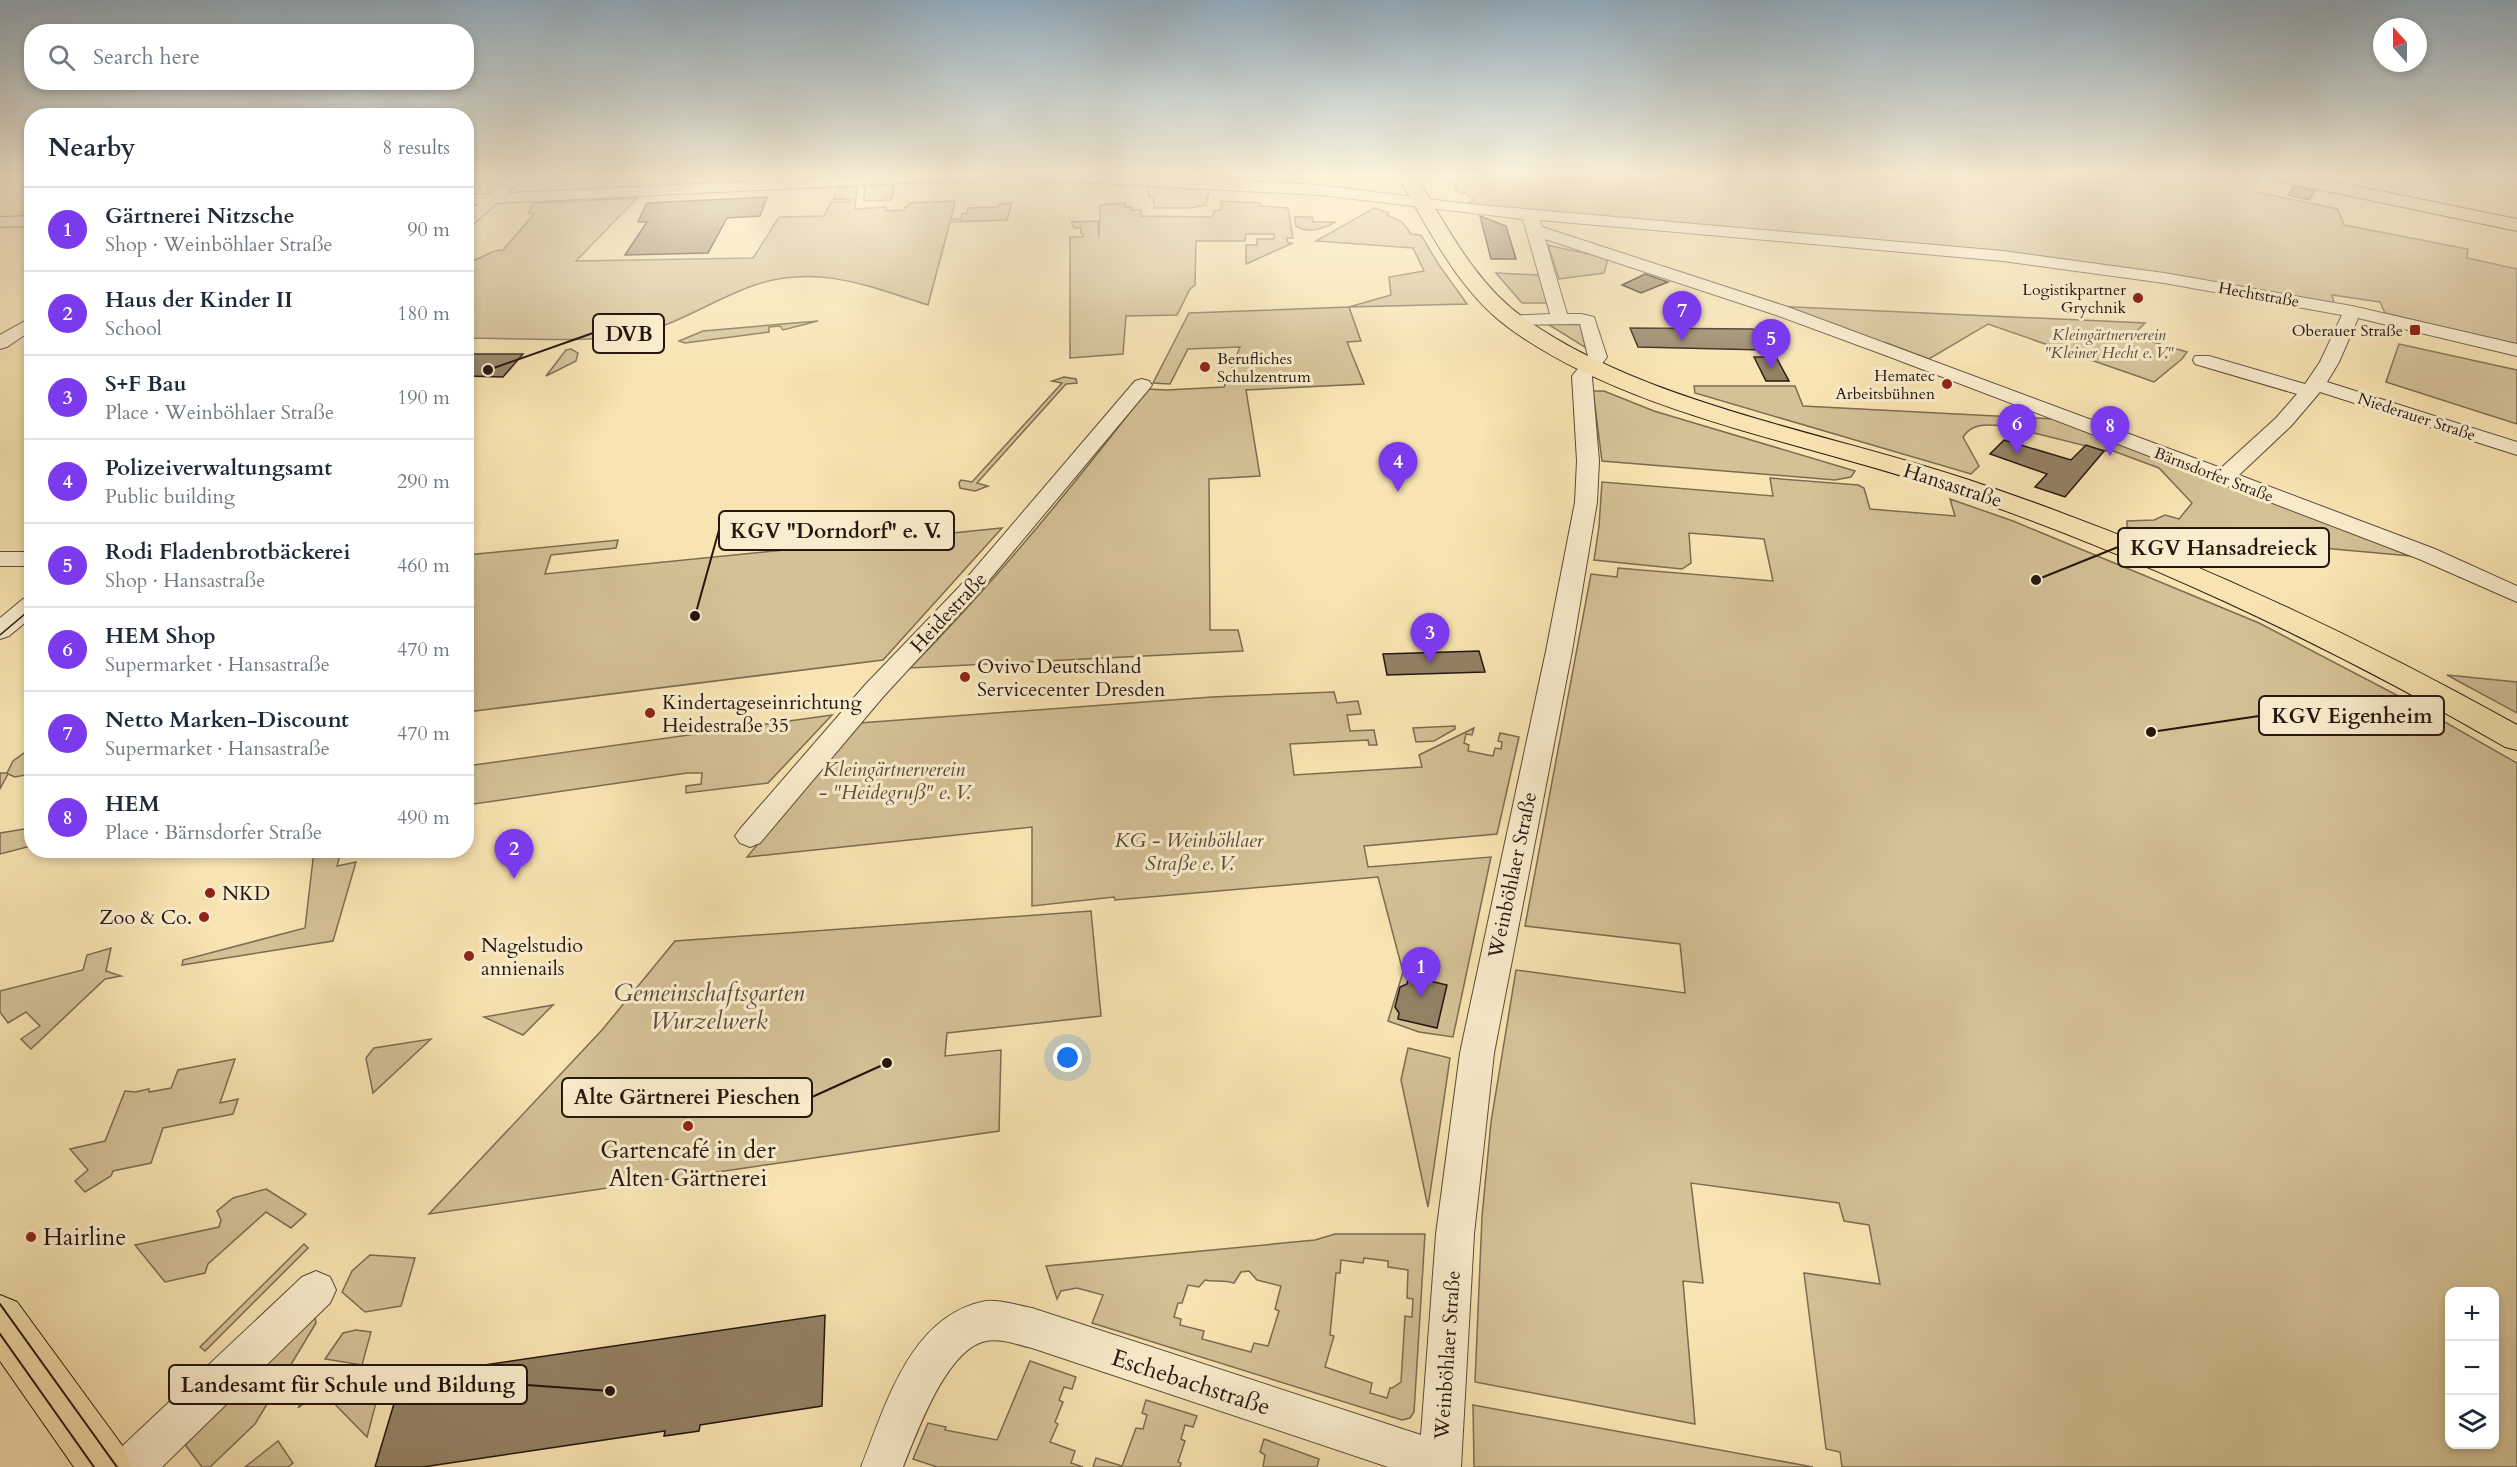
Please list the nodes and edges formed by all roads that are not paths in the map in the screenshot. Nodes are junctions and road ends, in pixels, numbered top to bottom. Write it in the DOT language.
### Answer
graph roads {
  1 [pos="1449,241"];
  2 [pos="1538,241"];
  3 [pos="1587,241"];
  4 [pos="1802,241"];
  5 [pos="2352,311"];
  6 [pos="1560,318"];
  7 [pos="1512,320"];
  8 [pos="24,327"];
  9 [pos="0,343"];
  10 [pos="24,343"];
  11 [pos="2517,350"];
  12 [pos="1594,359"];
  13 [pos="2202,360"];
  14 [pos="1142,385"];
  15 [pos="2314,388"];
  16 [pos="2517,449"];
  17 [pos="2224,477"];
  18 [pos="0,559"];
  19 [pos="24,559"];
  20 [pos="2517,595"];
  21 [pos="24,611"];
  22 [pos="0,631"];
  23 [pos="2517,739"];
  24 [pos="750,836"];
  25 [pos="316,1290"];
  26 [pos="0,1319"];
  27 [pos="1440,1465"];
  28 [pos="105,1467"];
  29 [pos="131,1467"];
  30 [pos="882,1467"];
  1 -- 7 [label="main road, Hansastraße"];
  2 -- 6 [label="street"];
  3 -- 17 [label="street, Bärnsdorfer Straße"];
  4 -- 5 [label="street, Hechtstraße"];
  5 -- 11 [label="street, Hechtstraße"];
  5 -- 15 [label="street"];
  6 -- 7 [label="street, Weinböhlaer Straße"];
  6 -- 12 [label="street, Weinböhlaer Straße"];
  7 -- 12 [label="main road, Hansastraße"];
  8 -- 9 [label="street"];
  9 -- 10 [label="street"];
  12 -- 23 [label="main road, Hansastraße"];
  12 -- 27 [label="street, Weinböhlaer Straße"];
  13 -- 15 [label="street, Niederauer Straße"];
  14 -- 24 [label="street, Heidestraße"];
  15 -- 16 [label="street, Niederauer Straße"];
  15 -- 17 [label="street"];
  17 -- 20 [label="street, Bärnsdorfer Straße"];
  18 -- 19 [label="street"];
  21 -- 22 [label="street"];
  25 -- 29 [label="street"];
  26 -- 28 [label="main road"];
  27 -- 30 [label="street, Eschebachstraße"];
}
